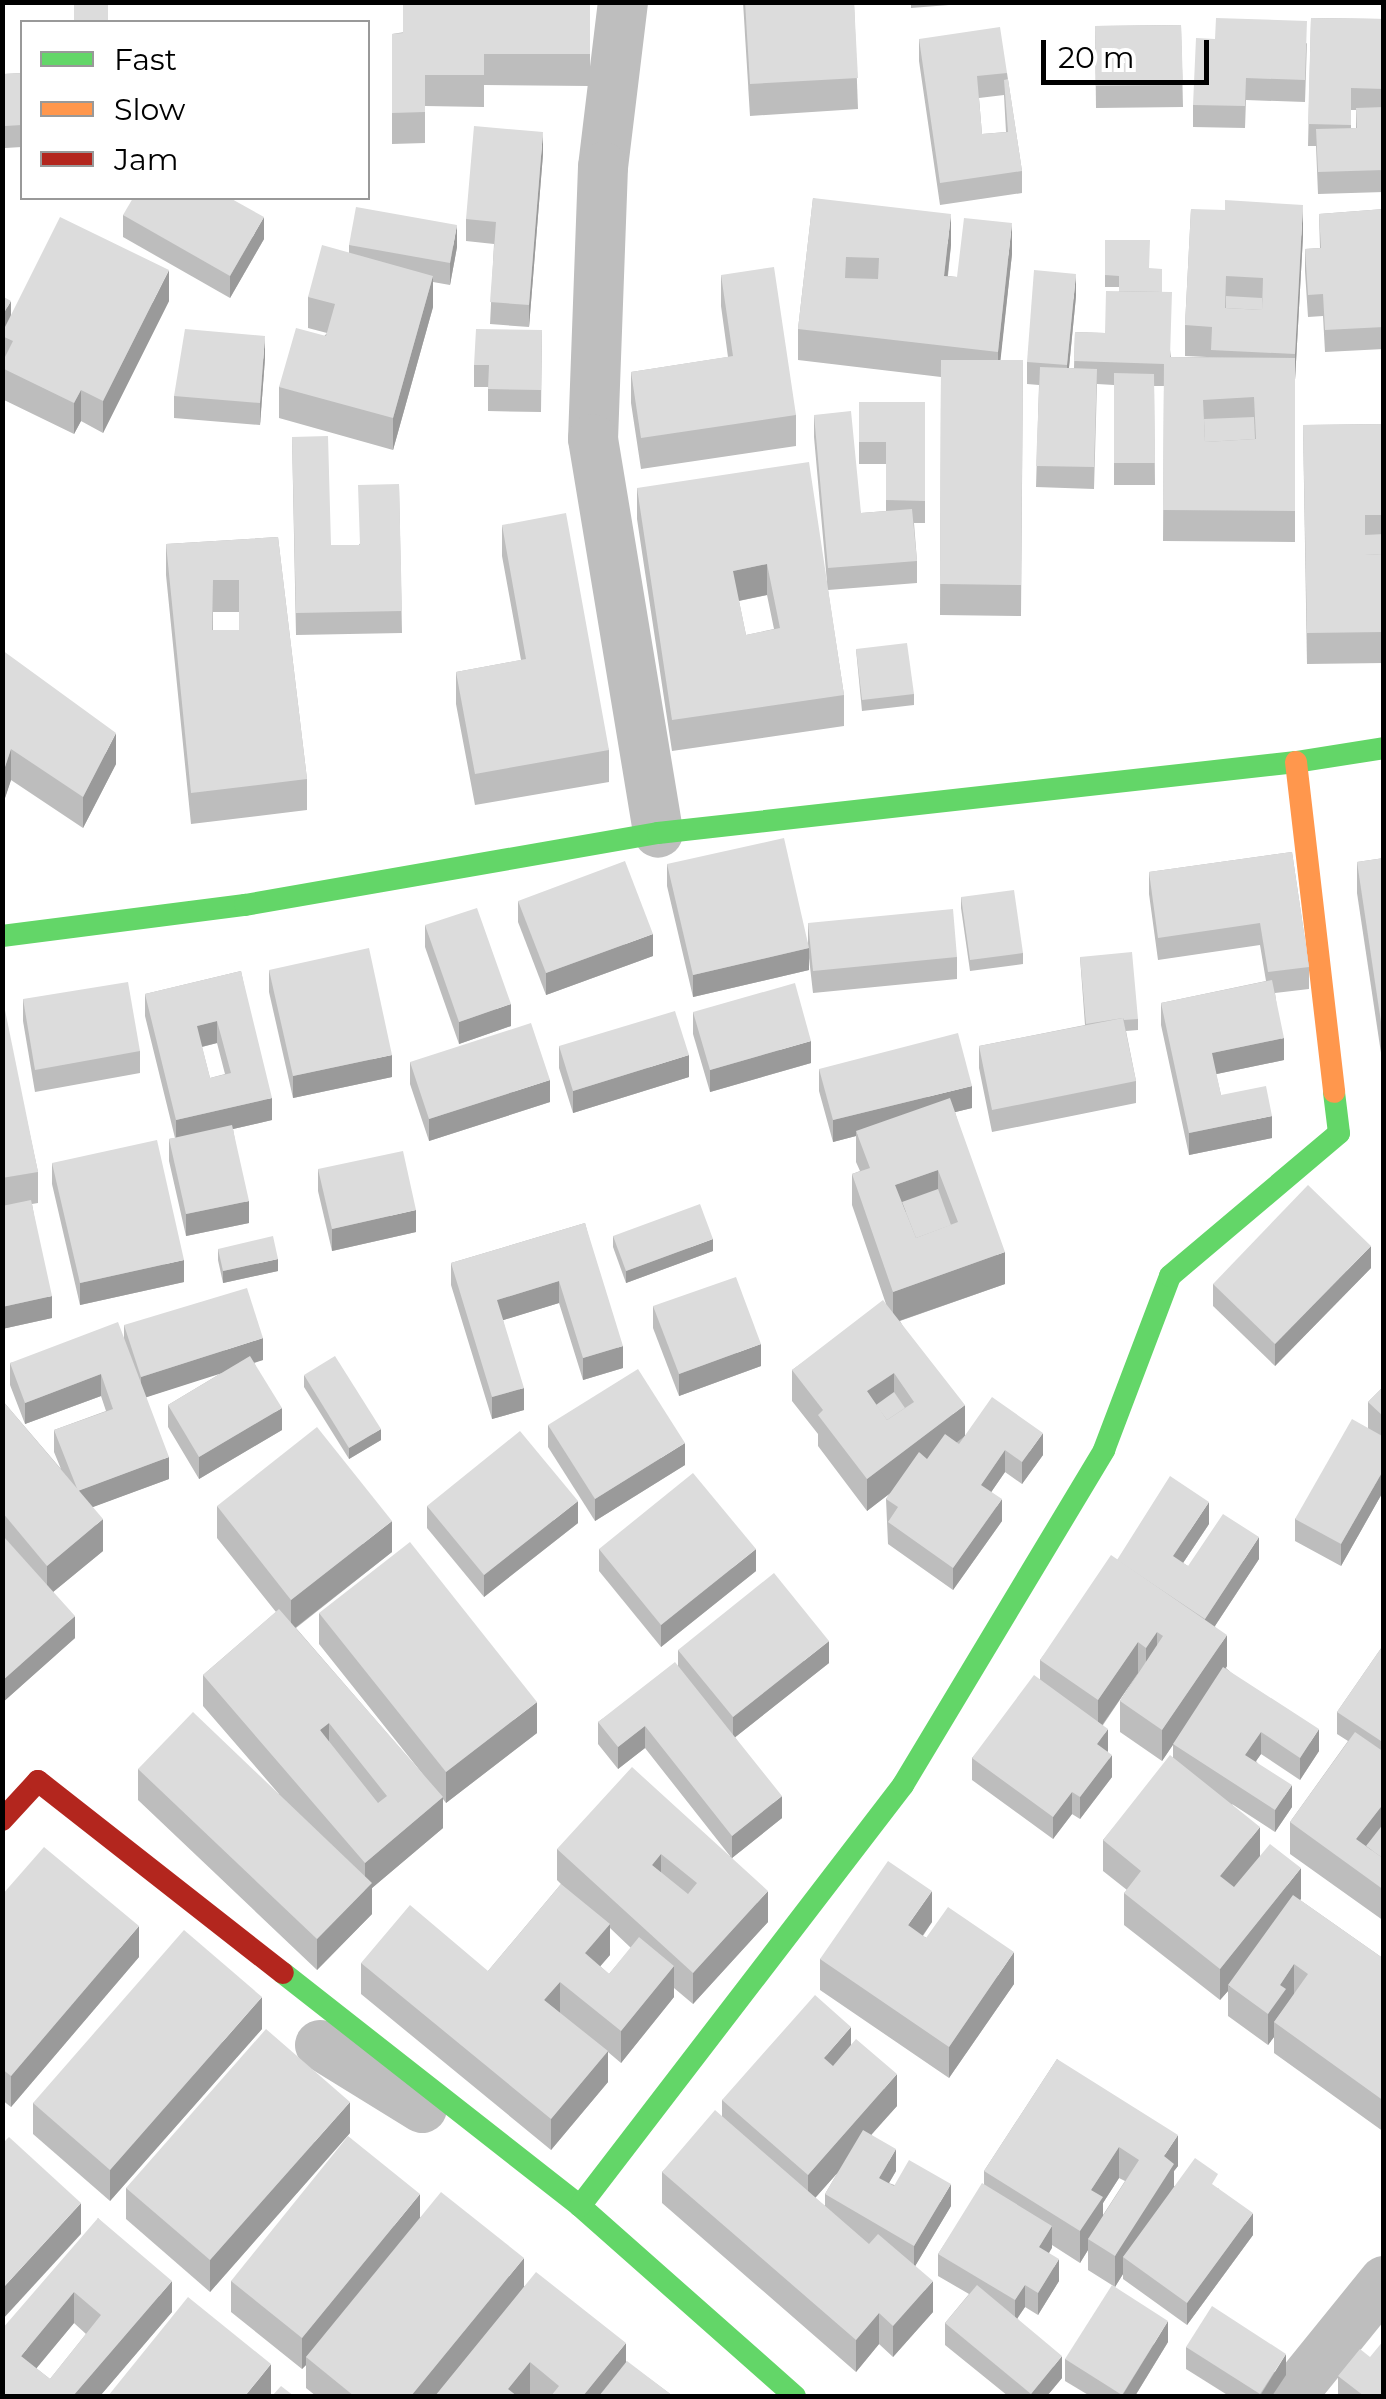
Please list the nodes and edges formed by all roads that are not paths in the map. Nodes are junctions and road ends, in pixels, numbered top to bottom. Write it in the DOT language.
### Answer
graph roads {
  1 [pos="623,2"];
  2 [pos="1384,748"];
  3 [pos="1296,762"];
  4 [pos="658,833"];
  5 [pos="2,936"];
  6 [pos="2,1820"];
  7 [pos="320,2044"];
  8 [pos="580,2206"];
  9 [pos="1384,2280"];
  10 [pos="770,2396"];
  11 [pos="795,2396"];
  12 [pos="1291,2396"];
  1 -- 4 [label="street"];
  2 -- 3 [label="street"];
  3 -- 4 [label="street"];
  3 -- 8 [label="street"];
  4 -- 5 [label="street"];
  6 -- 8 [label="street"];
  7 -- 8 [label="street"];
  8 -- 10 [label="street"];
  8 -- 11 [label="street"];
  9 -- 12 [label="street"];
}
